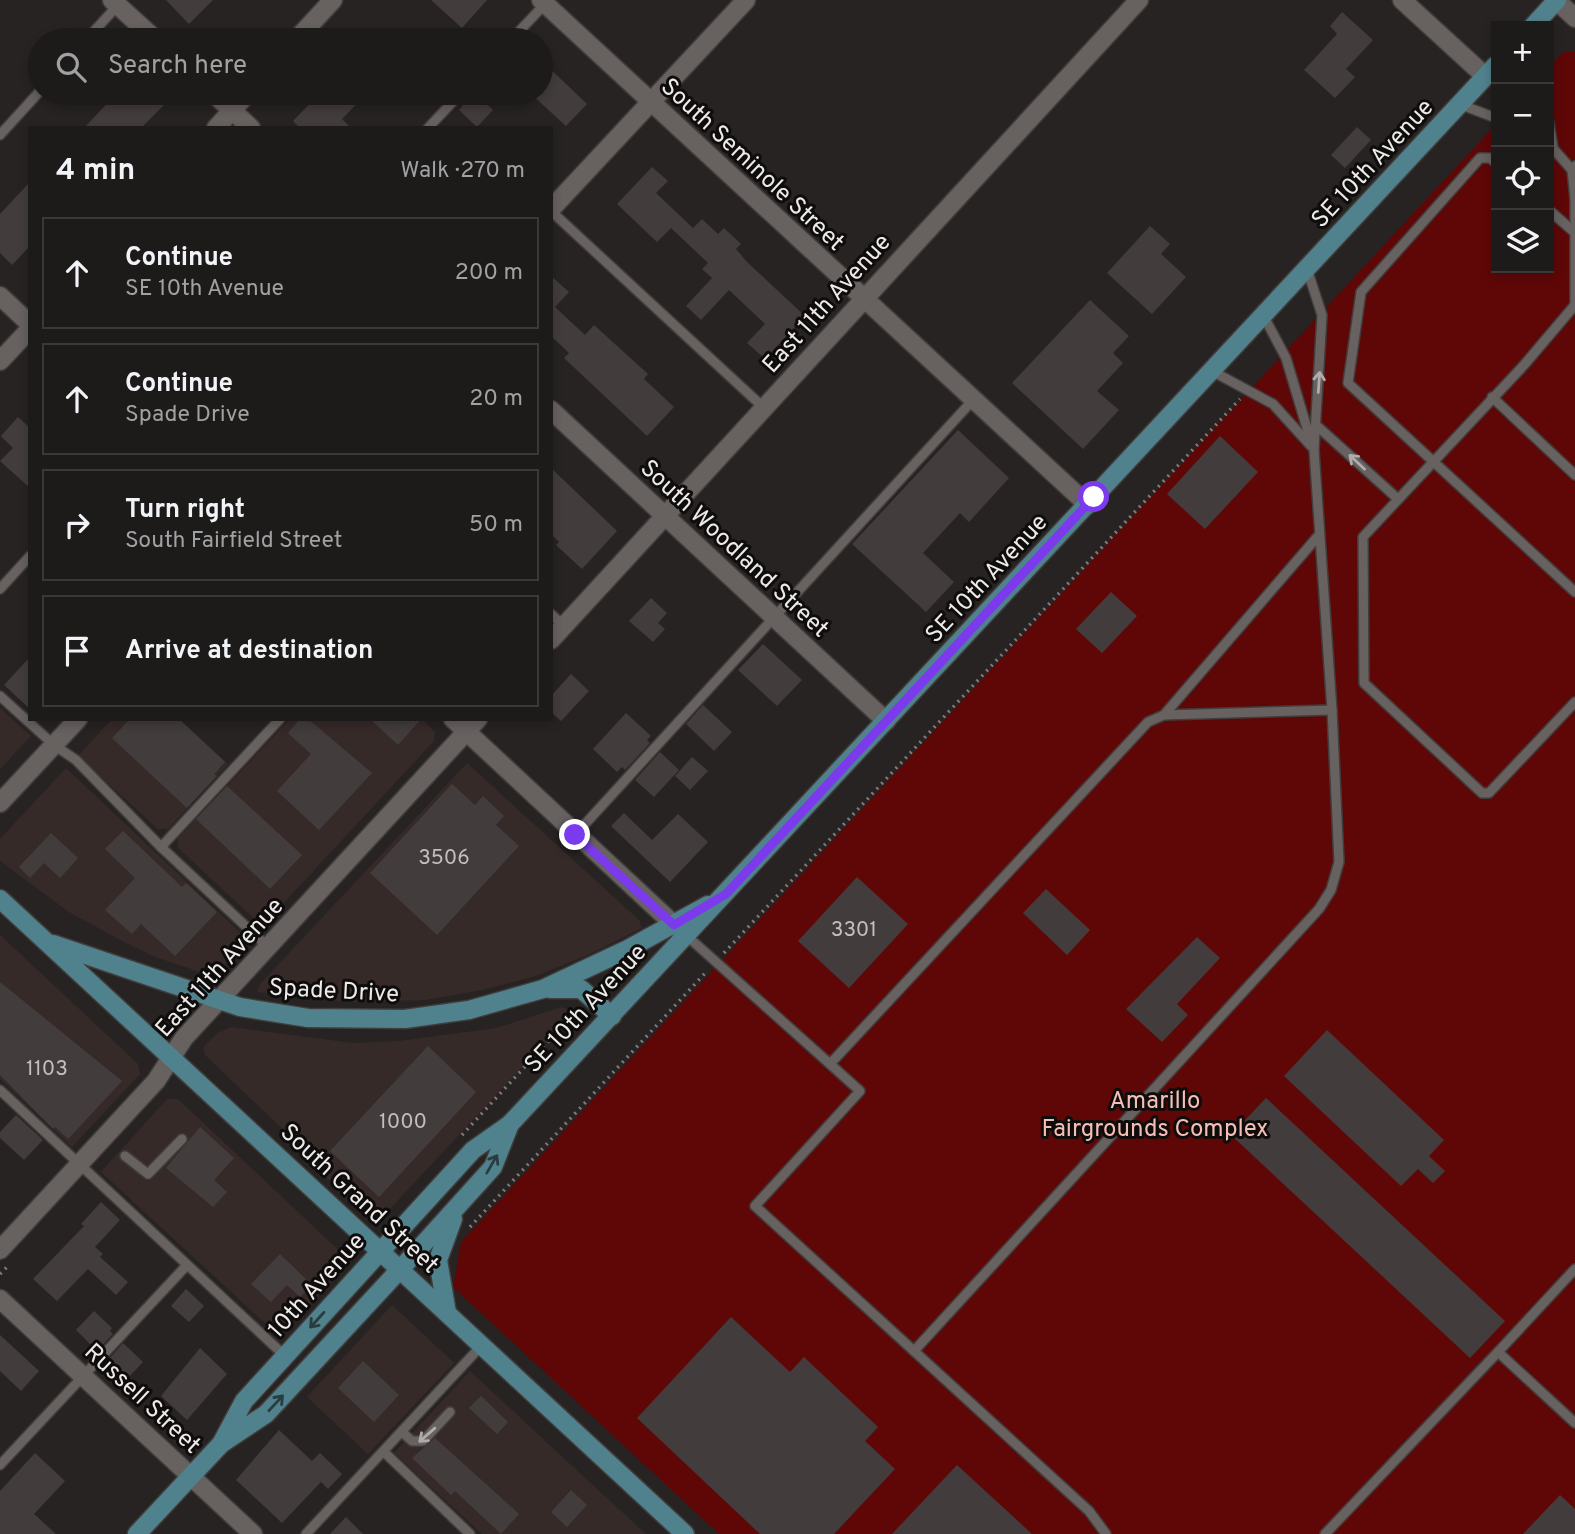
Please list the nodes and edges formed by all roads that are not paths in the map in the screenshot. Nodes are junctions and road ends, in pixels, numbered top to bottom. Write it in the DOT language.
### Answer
graph roads {
  1 [pos="334,0"];
  2 [pos="746,0"];
  3 [pos="1139,0"];
  4 [pos="1402,0"];
  5 [pos="1557,0"];
  6 [pos="118,2"];
  7 [pos="543,2"];
  8 [pos="1575,18"];
  9 [pos="1538,21"];
  10 [pos="96,28"];
  11 [pos="144,28"];
  12 [pos="307,28"];
  13 [pos="521,28"];
  14 [pos="1491,70"];
  15 [pos="650,103"];
  16 [pos="28,104"];
  17 [pos="1460,104"];
  18 [pos="226,105"];
  19 [pos="237,105"];
  20 [pos="450,105"];
  21 [pos="232,110"];
  22 [pos="1491,116"];
  23 [pos="218,126"];
  24 [pos="249,126"];
  25 [pos="430,126"];
  26 [pos="0,135"];
  27 [pos="1552,147"];
  28 [pos="1491,159"];
  29 [pos="1573,168"];
  30 [pos="1575,199"];
  31 [pos="553,208"];
  32 [pos="553,212"];
  33 [pos="1554,214"];
  34 [pos="1573,231"];
  35 [pos="1307,268"];
  36 [pos="0,296"];
  37 [pos="863,298"];
  38 [pos="1264,316"];
  39 [pos="28,325"];
  40 [pos="28,329"];
  41 [pos="0,361"];
  42 [pos="1212,371"];
  43 [pos="1492,397"];
  44 [pos="973,400"];
  45 [pos="764,408"];
  46 [pos="553,412"];
  47 [pos="1316,425"];
  48 [pos="1314,450"];
  49 [pos="1434,460"];
  50 [pos="1575,475"];
  51 [pos="1398,499"];
  52 [pos="1087,505"];
  53 [pos="666,516"];
  54 [pos="1319,535"];
  55 [pos="28,558"];
  56 [pos="0,589"];
  57 [pos="1575,592"];
  58 [pos="774,617"];
  59 [pos="558,620"];
  60 [pos="0,696"];
  61 [pos="1575,702"];
  62 [pos="1332,710"];
  63 [pos="1164,715"];
  64 [pos="76,721"];
  65 [pos="278,721"];
  66 [pos="886,721"];
  67 [pos="472,726"];
  68 [pos="54,745"];
  69 [pos="0,803"];
  70 [pos="575,835"];
  71 [pos="161,847"];
  72 [pos="726,894"];
  73 [pos="0,899"];
  74 [pos="680,931"];
  75 [pos="46,942"];
  76 [pos="268,947"];
  77 [pos="543,989"];
  78 [pos="218,1001"];
  79 [pos="612,1016"];
  80 [pos="171,1057"];
  81 [pos="830,1064"];
  82 [pos="0,1090"];
  83 [pos="510,1124"];
  84 [pos="182,1139"];
  85 [pos="125,1156"];
  86 [pos="78,1165"];
  87 [pos="462,1201"];
  88 [pos="0,1250"];
  89 [pos="381,1250"];
  90 [pos="187,1265"];
  91 [pos="401,1269"];
  92 [pos="1575,1269"];
  93 [pos="0,1299"];
  94 [pos="447,1313"];
  95 [pos="482,1345"];
  96 [pos="914,1352"];
  97 [pos="1498,1352"];
  98 [pos="285,1356"];
  99 [pos="84,1376"];
  100 [pos="450,1412"];
  101 [pos="1575,1423"];
  102 [pos="402,1432"];
  103 [pos="221,1444"];
  104 [pos="384,1452"];
  105 [pos="0,1465"];
  106 [pos="191,1476"];
  107 [pos="137,1534"];
  108 [pos="253,1534"];
  109 [pos="306,1534"];
  110 [pos="470,1534"];
  111 [pos="685,1534"];
  112 [pos="1106,1534"];
  113 [pos="1325,1534"];
  1 -- 12 [label="street"];
  2 -- 15 [label="street"];
  3 -- 37 [label="street, East 11th Avenue"];
  4 -- 14 [label="street"];
  5 -- 8 [label="street"];
  5 -- 9 [label="main road"];
  6 -- 10 [label="lane"];
  6 -- 11 [label="street"];
  7 -- 13 [label="lane"];
  7 -- 15 [label="street, South Seminole Street"];
  14 -- 17 [label="main road, SE 10th Avenue"];
  15 -- 31 [label="street"];
  15 -- 37 [label="street, South Seminole Street"];
  16 -- 26 [label="lane"];
  17 -- 22 [label="lane"];
  17 -- 35 [label="main road, SE 10th Avenue"];
  18 -- 21 [label="street"];
  19 -- 21 [label="street"];
  20 -- 25 [label="lane"];
  21 -- 23 [label="street"];
  21 -- 24 [label="street"];
  27 -- 29 [label="lane"];
  28 -- 49 [label="lane"];
  29 -- 30 [label="lane"];
  30 -- 34 [label="lane"];
  32 -- 45 [label="lane"];
  33 -- 34 [label="lane"];
  34 -- 43 [label="lane"];
  35 -- 38 [label="main road, SE 10th Avenue"];
  47 -- 35 [label="lane, one-way"];
  36 -- 39 [label="street"];
  37 -- 44 [label="street, South Seminole Street"];
  37 -- 45 [label="street, East 11th Avenue"];
  38 -- 42 [label="main road, SE 10th Avenue"];
  38 -- 48 [label="lane"];
  40 -- 41 [label="street"];
  42 -- 48 [label="lane"];
  42 -- 52 [label="main road, SE 10th Avenue"];
  43 -- 49 [label="lane"];
  43 -- 50 [label="lane"];
  44 -- 52 [label="street, South Seminole Street"];
  44 -- 58 [label="lane"];
  45 -- 53 [label="street, East 11th Avenue"];
  46 -- 53 [label="street, South Woodland Street"];
  47 -- 48 [label="lane"];
  51 -- 47 [label="lane, one-way"];
  48 -- 54 [label="lane"];
  49 -- 51 [label="lane"];
  49 -- 57 [label="lane"];
  51 -- 61 [label="lane"];
  52 -- 66 [label="main road, SE 10th Avenue"];
  53 -- 58 [label="street, South Woodland Street"];
  53 -- 59 [label="street, East 11th Avenue"];
  54 -- 62 [label="lane"];
  54 -- 63 [label="lane"];
  55 -- 56 [label="lane"];
  58 -- 66 [label="street, South Woodland Street"];
  58 -- 70 [label="lane"];
  60 -- 68 [label="lane"];
  62 -- 63 [label="lane"];
  62 -- 96 [label="lane"];
  63 -- 81 [label="lane"];
  64 -- 68 [label="street"];
  65 -- 71 [label="lane"];
  66 -- 72 [label="main road, SE 10th Avenue"];
  67 -- 70 [label="street"];
  67 -- 76 [label="street, East 11th Avenue"];
  68 -- 69 [label="street"];
  68 -- 71 [label="lane"];
  70 -- 74 [label="street"];
  71 -- 76 [label="lane"];
  72 -- 74 [label="main road, Spade Drive"];
  73 -- 75 [label="main road, South Grand Street"];
  74 -- 77 [label="main road, Spade Drive"];
  74 -- 79 [label="main road, SE 10th Avenue"];
  74 -- 81 [label="lane"];
  75 -- 78 [label="main road, Spade Drive"];
  75 -- 80 [label="main road, South Grand Street"];
  76 -- 78 [label="street, East 11th Avenue"];
  77 -- 78 [label="main road, Spade Drive"];
  77 -- 79 [label="main road, Spade Drive"];
  78 -- 80 [label="street, East 11th Avenue"];
  79 -- 83 [label="main road, SE 10th Avenue"];
  80 -- 86 [label="street, East 11th Avenue"];
  80 -- 89 [label="main road, South Grand Street"];
  81 -- 96 [label="lane"];
  82 -- 86 [label="lane"];
  87 -- 83 [label="main road, 10th Avenue, one-way"];
  83 -- 89 [label="main road, 10th Avenue"];
  84 -- 85 [label="lane"];
  86 -- 88 [label="street, East 11th Avenue"];
  86 -- 90 [label="lane"];
  87 -- 91 [label="main road, 10th Avenue"];
  87 -- 94 [label="main road"];
  89 -- 91 [label="main road, South Grand Street"];
  89 -- 98 [label="main road, 10th Avenue, one-way"];
  90 -- 98 [label="lane"];
  90 -- 99 [label="lane"];
  91 -- 94 [label="main road, South Grand Street"];
  103 -- 91 [label="main road, 10th Avenue, one-way"];
  92 -- 97 [label="lane"];
  93 -- 99 [label="street, Russell Street"];
  94 -- 95 [label="main road, South Grand Street"];
  95 -- 102 [label="lane"];
  95 -- 111 [label="main road, South Grand Street"];
  96 -- 112 [label="lane"];
  97 -- 101 [label="lane"];
  97 -- 113 [label="lane"];
  98 -- 103 [label="main road, 10th Avenue"];
  99 -- 105 [label="lane"];
  99 -- 106 [label="street, Russell Street"];
  100 -- 102 [label="lane, one-way"];
  102 -- 104 [label="lane"];
  103 -- 106 [label="main road, 10th Avenue"];
  104 -- 109 [label="lane"];
  104 -- 110 [label="lane"];
  106 -- 107 [label="main road, 10th Avenue"];
  106 -- 108 [label="street, Russell Street"];
}
